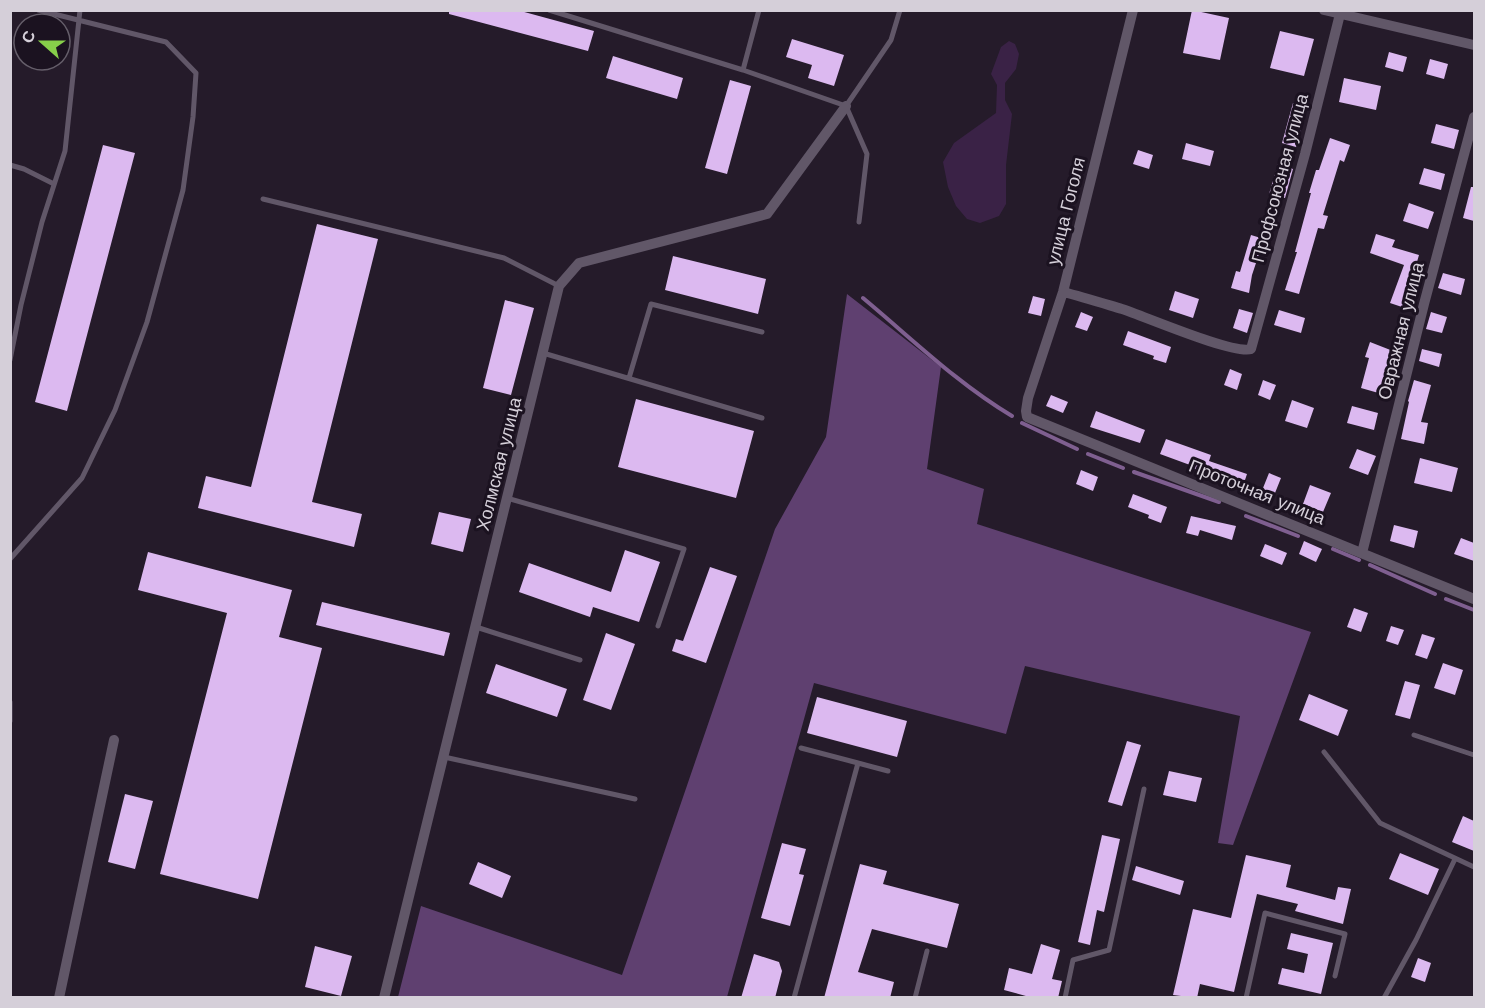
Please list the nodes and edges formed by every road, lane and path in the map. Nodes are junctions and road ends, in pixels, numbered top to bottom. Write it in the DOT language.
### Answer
graph roads {
  1 [pos="38,10"];
  2 [pos="80,10"];
  3 [pos="549,10"];
  4 [pos="759,10"];
  5 [pos="900,10"];
  6 [pos="1133,10"];
  7 [pos="1324,10"];
  8 [pos="1340,14"];
  9 [pos="79,21"];
  10 [pos="1474,45"];
  11 [pos="743,70"];
  12 [pos="846,106"];
  13 [pos="1474,117"];
  14 [pos="10,165"];
  15 [pos="54,184"];
  16 [pos="263,199"];
  17 [pos="859,222"];
  18 [pos="559,286"];
  19 [pos="1063,292"];
  20 [pos="762,332"];
  21 [pos="543,353"];
  22 [pos="10,360"];
  23 [pos="628,378"];
  24 [pos="1028,417"];
  25 [pos="762,418"];
  26 [pos="507,498"];
  27 [pos="1362,553"];
  28 [pos="10,559"];
  29 [pos="1474,599"];
  30 [pos="658,626"];
  31 [pos="476,627"];
  32 [pos="580,660"];
  33 [pos="10,702"];
  34 [pos="10,721"];
  35 [pos="1414,735"];
  36 [pos="114,740"];
  37 [pos="801,748"];
  38 [pos="1324,752"];
  39 [pos="1474,755"];
  40 [pos="444,758"];
  41 [pos="858,763"];
  42 [pos="888,771"];
  43 [pos="1144,789"];
  44 [pos="635,799"];
  45 [pos="1455,859"];
  46 [pos="1474,867"];
  47 [pos="927,951"];
  48 [pos="1335,976"];
  49 [pos="59,998"];
  50 [pos="384,998"];
  51 [pos="794,998"];
  52 [pos="915,998"];
  53 [pos="1065,998"];
  54 [pos="1246,998"];
  55 [pos="1384,998"];
  1 -- 9 [label="lane"];
  2 -- 9 [label="lane"];
  3 -- 11 [label="lane"];
  4 -- 11 [label="lane"];
  5 -- 12 [label="lane"];
  6 -- 19 [label="street, улица Гоголя"];
  7 -- 8 [label="street"];
  8 -- 10 [label="street"];
  8 -- 19 [label="street, Профсоюзная улица"];
  9 -- 15 [label="lane"];
  9 -- 28 [label="lane"];
  11 -- 12 [label="lane"];
  12 -- 17 [label="lane"];
  12 -- 18 [label="street, Холмская улица"];
  13 -- 27 [label="street, Овражная улица"];
  14 -- 15 [label="lane"];
  15 -- 22 [label="lane"];
  16 -- 18 [label="lane"];
  18 -- 21 [label="street, Холмская улица"];
  19 -- 24 [label="street, улица Гоголя"];
  20 -- 23 [label="lane"];
  21 -- 23 [label="lane"];
  21 -- 26 [label="street, Холмская улица"];
  23 -- 25 [label="lane"];
  24 -- 27 [label="street, Проточная улица"];
  26 -- 30 [label="lane"];
  26 -- 31 [label="street, Холмская улица"];
  27 -- 29 [label="street, Проточная улица"];
  31 -- 32 [label="lane"];
  31 -- 40 [label="street, Холмская улица"];
  33 -- 34 [label="lane"];
  35 -- 39 [label="lane"];
  36 -- 49 [label="street"];
  37 -- 41 [label="lane"];
  38 -- 45 [label="lane"];
  40 -- 44 [label="lane"];
  40 -- 50 [label="street, Холмская улица"];
  41 -- 42 [label="lane"];
  41 -- 51 [label="lane"];
  43 -- 53 [label="lane"];
  45 -- 46 [label="lane"];
  45 -- 55 [label="lane"];
  47 -- 52 [label="lane"];
  48 -- 54 [label="lane"];
}
